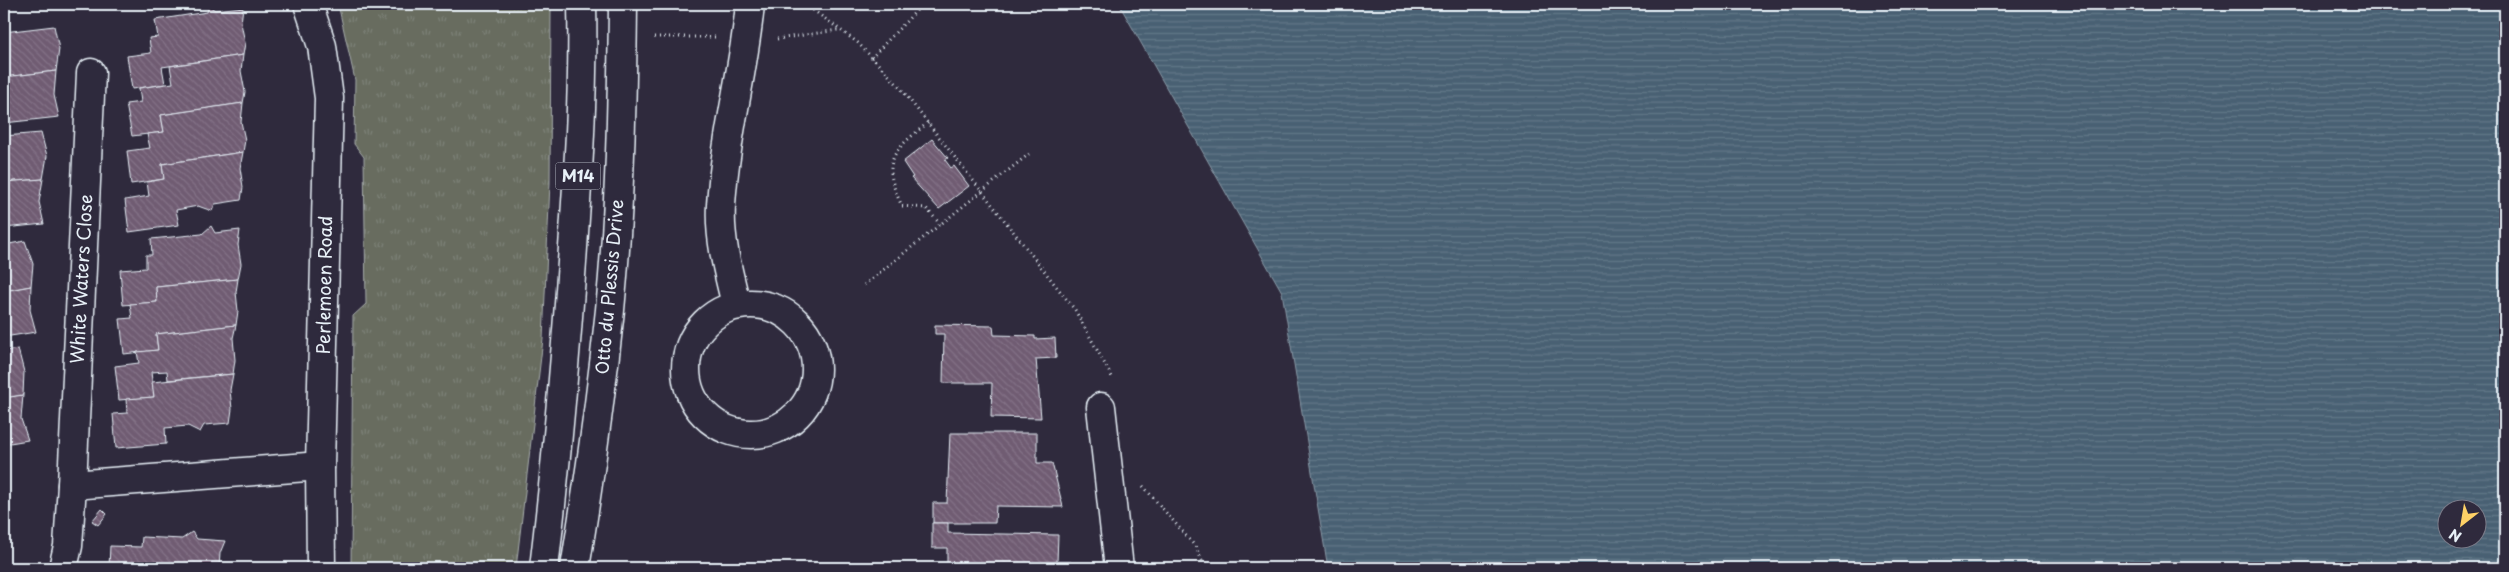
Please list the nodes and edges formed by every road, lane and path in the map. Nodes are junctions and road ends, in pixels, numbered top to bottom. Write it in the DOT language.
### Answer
graph roads {
  1 [pos="308,4"];
  2 [pos="582,4"];
  3 [pos="623,4"];
  4 [pos="750,4"];
  5 [pos="804,4"];
  6 [pos="917,10"];
  7 [pos="838,30"];
  8 [pos="653,37"];
  9 [pos="722,37"];
  10 [pos="775,40"];
  11 [pos="871,58"];
  12 [pos="92,73"];
  13 [pos="928,123"];
  14 [pos="1029,154"];
  15 [pos="983,191"];
  16 [pos="940,224"];
  17 [pos="864,284"];
  18 [pos="736,304"];
  19 [pos="1114,382"];
  20 [pos="1101,406"];
  21 [pos="320,466"];
  22 [pos="1141,478"];
  23 [pos="72,484"];
  24 [pos="63,568"];
  25 [pos="321,568"];
  26 [pos="544,568"];
  27 [pos="575,568"];
  28 [pos="1119,568"];
  29 [pos="1206,568"];
  1 -- 21 [label="main road, Perlemoen Road"];
  2 -- 26 [label="main road, M14"];
  3 -- 27 [label="main road, Otto du Plessis Drive / M14"];
  4 -- 18 [label="main road"];
  5 -- 7 [label="path"];
  6 -- 11 [label="path"];
  7 -- 10 [label="path"];
  7 -- 11 [label="path"];
  8 -- 9 [label="path"];
  11 -- 13 [label="path"];
  12 -- 23 [label="main road, White Waters Close"];
  13 -- 15 [label="path"];
  13 -- 16 [label="path"];
  14 -- 15 [label="path"];
  15 -- 16 [label="path"];
  15 -- 19 [label="path"];
  16 -- 17 [label="path"];
  18 -- 18 [label="main road"];
  20 -- 28 [label="main road"];
  21 -- 23 [label="main road"];
  21 -- 25 [label="main road, Perlemoen Road"];
  22 -- 29 [label="path"];
  23 -- 24 [label="main road, White Waters Close"];
}
